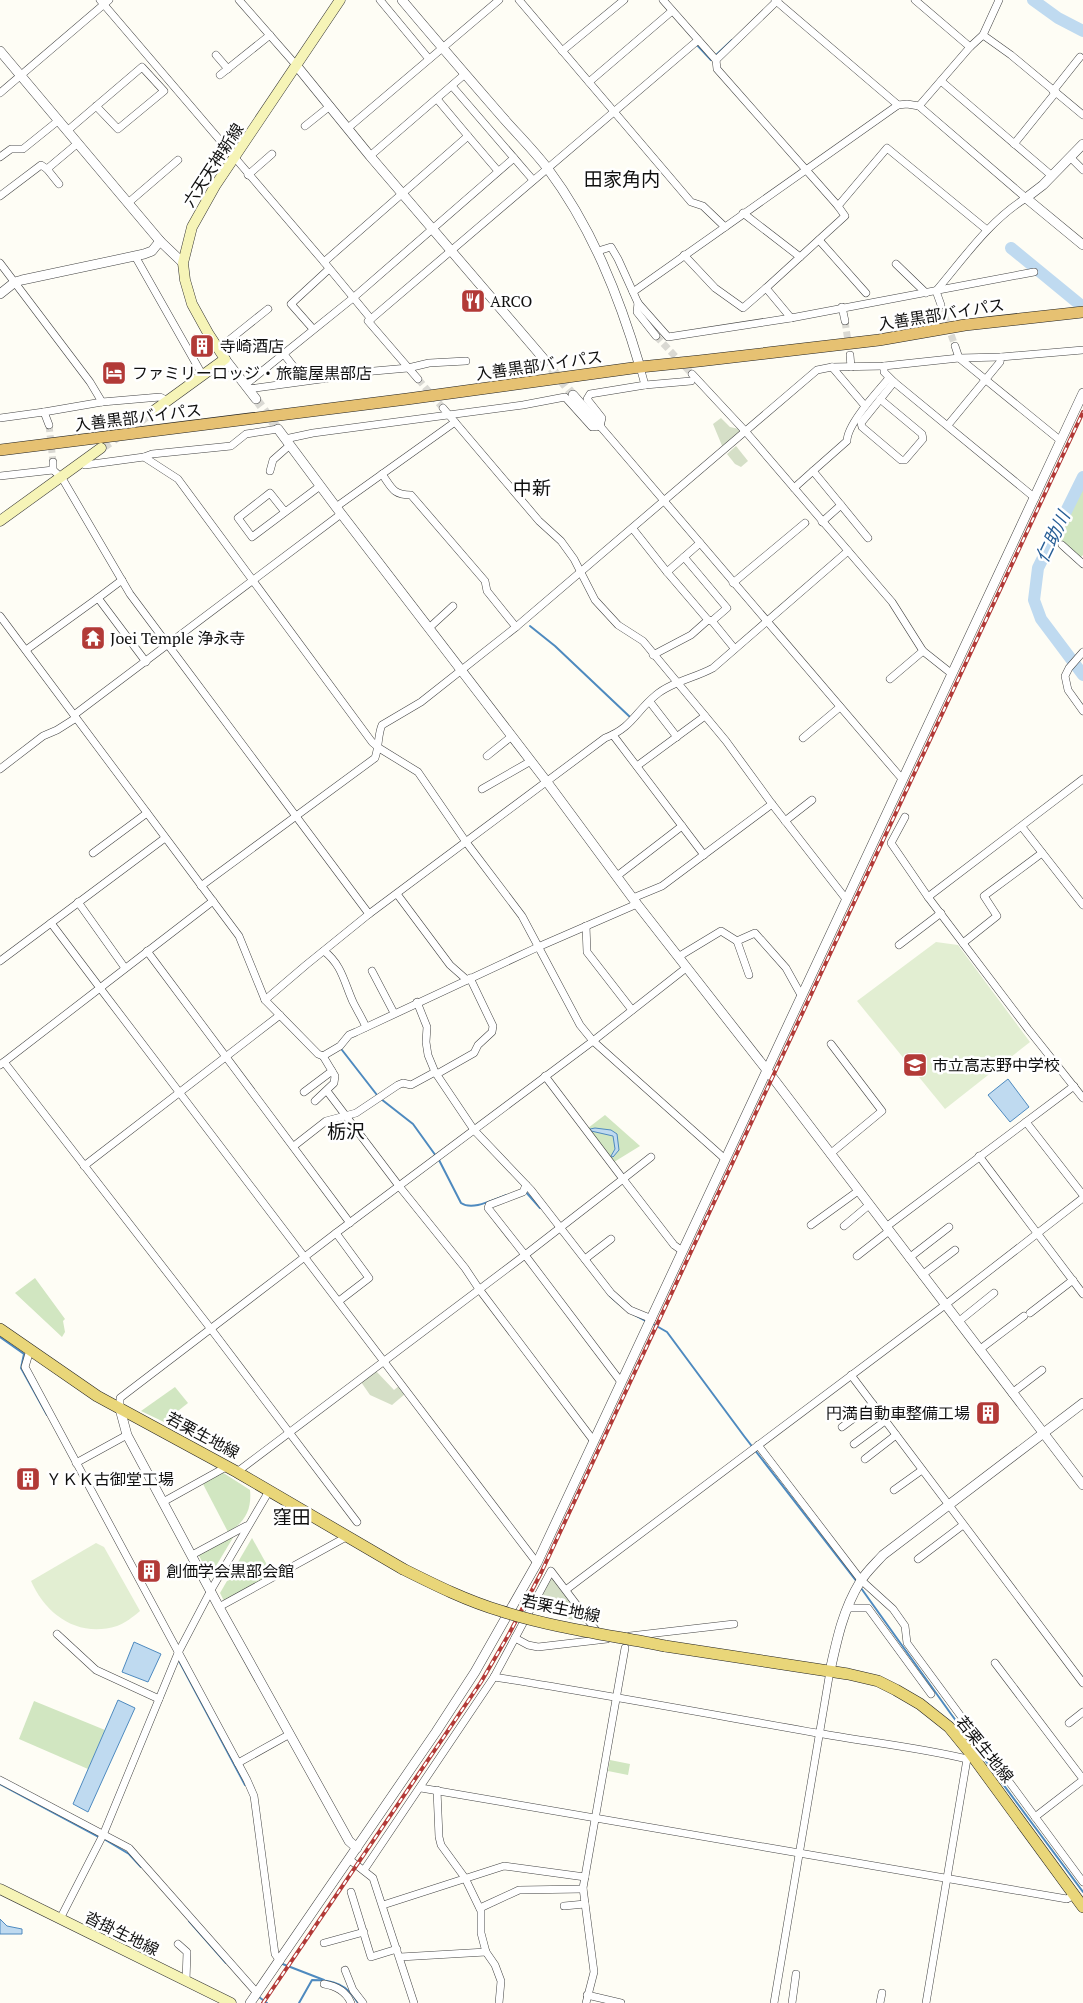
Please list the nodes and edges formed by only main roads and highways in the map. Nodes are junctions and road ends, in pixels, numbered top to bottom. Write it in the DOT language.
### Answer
graph roads {
  1 [pos="340,0"];
  2 [pos="1083,312"];
  3 [pos="152,412"];
  4 [pos="101,448"];
  5 [pos="0,450"];
  6 [pos="0,521"];
  7 [pos="0,1329"];
  8 [pos="0,1889"];
  9 [pos="1083,1907"];
  10 [pos="231,2003"];
  1 -- 3 [label="main road, 六天天神新線"];
  2 -- 5 [label="highway, 入善黒部バイパス"];
  4 -- 6 [label="main road"];
  7 -- 9 [label="main road, 若栗生地線, bridge"];
  8 -- 10 [label="main road, 沓掛生地線"];
}
